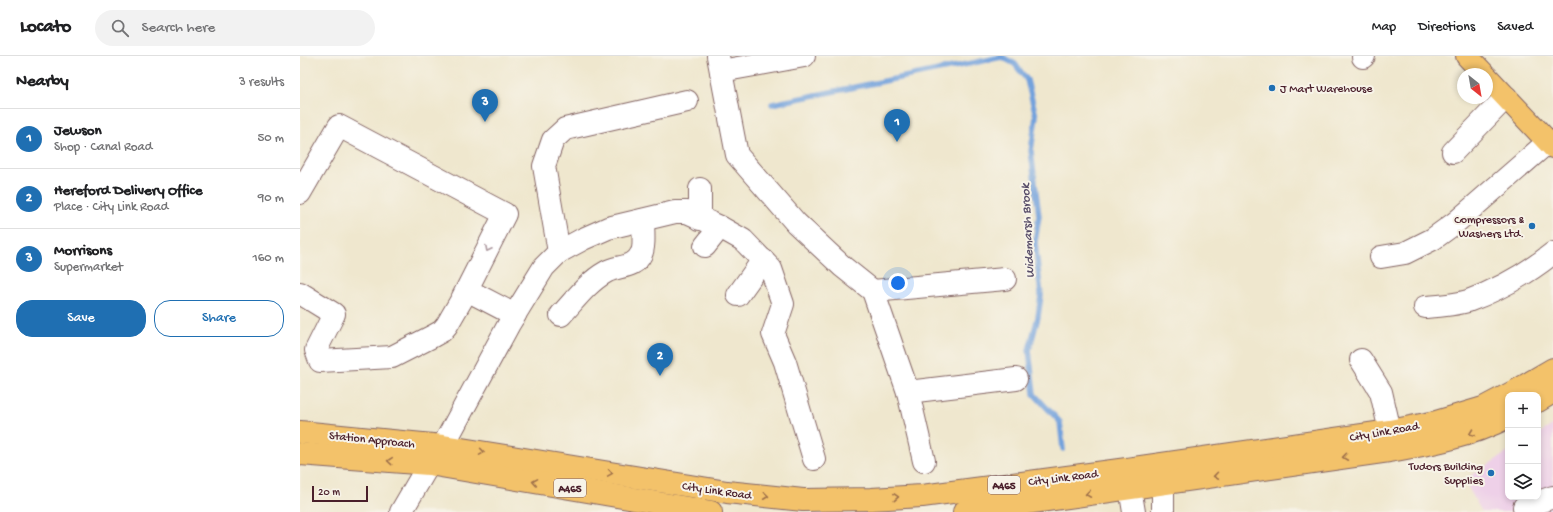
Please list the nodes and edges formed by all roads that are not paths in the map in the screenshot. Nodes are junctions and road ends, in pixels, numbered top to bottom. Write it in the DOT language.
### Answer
graph roads {
  1 [pos="804,56"];
  2 [pos="1467,56"];
  3 [pos="720,63"];
  4 [pos="1478,68"];
  5 [pos="1493,83"];
  6 [pos="1506,97"];
  7 [pos="687,101"];
  8 [pos="1551,145"];
  9 [pos="1453,152"];
  10 [pos="700,189"];
  11 [pos="300,194"];
  12 [pos="643,220"];
  13 [pos="710,223"];
  14 [pos="705,246"];
  15 [pos="559,252"];
  16 [pos="1553,253"];
  17 [pos="1381,257"];
  18 [pos="763,260"];
  19 [pos="1005,279"];
  20 [pos="873,291"];
  21 [pos="300,293"];
  22 [pos="465,294"];
  23 [pos="738,295"];
  24 [pos="1425,307"];
  25 [pos="561,315"];
  26 [pos="512,320"];
  27 [pos="1361,360"];
  28 [pos="1553,369"];
  29 [pos="1016,379"];
  30 [pos="908,392"];
  31 [pos="1553,392"];
  32 [pos="1541,400"];
  33 [pos="1505,418"];
  34 [pos="1390,431"];
  35 [pos="300,432"];
  36 [pos="443,446"];
  37 [pos="300,454"];
  38 [pos="814,459"];
  39 [pos="924,461"];
  40 [pos="429,464"];
  41 [pos="1162,474"];
  42 [pos="1129,479"];
  43 [pos="1553,497"];
  44 [pos="1524,507"];
  45 [pos="401,512"];
  46 [pos="712,512"];
  47 [pos="964,512"];
  48 [pos="1134,512"];
  49 [pos="1163,512"];
  1 -- 3 [label="street"];
  2 -- 4 [label="main road"];
  3 -- 20 [label="street"];
  5 -- 6 [label="main road"];
  6 -- 8 [label="main road"];
  6 -- 9 [label="street"];
  7 -- 15 [label="street"];
  8 -- 17 [label="street"];
  10 -- 13 [label="street"];
  11 -- 22 [label="street, one-way"];
  12 -- 13 [label="street"];
  12 -- 15 [label="street"];
  12 -- 25 [label="street"];
  13 -- 14 [label="street"];
  13 -- 18 [label="street"];
  15 -- 26 [label="street"];
  16 -- 24 [label="street"];
  18 -- 23 [label="street"];
  18 -- 38 [label="street"];
  19 -- 20 [label="street"];
  20 -- 30 [label="street"];
  21 -- 22 [label="street"];
  22 -- 26 [label="street"];
  26 -- 36 [label="street"];
  27 -- 34 [label="street"];
  28 -- 34 [label="main road, City Link Road / A465"];
  29 -- 30 [label="street"];
  30 -- 39 [label="street"];
  31 -- 32 [label="main road"];
  33 -- 41 [label="main road, City Link Road / A465, one-way"];
  34 -- 41 [label="main road, City Link Road / A465"];
  35 -- 36 [label="main road, Station Approach / A465"];
  36 -- 40 [label="street"];
  36 -- 42 [label="main road, City Link Road / A465, one-way"];
  40 -- 37 [label="main road, Station Approach / A465, one-way"];
  40 -- 45 [label="street"];
  46 -- 40 [label="main road, City Link Road / A465, one-way"];
  41 -- 42 [label="main road, City Link Road / A465"];
  41 -- 49 [label="street"];
  42 -- 47 [label="main road, City Link Road / A465, one-way"];
  42 -- 48 [label="street"];
  43 -- 44 [label="street"];
}
